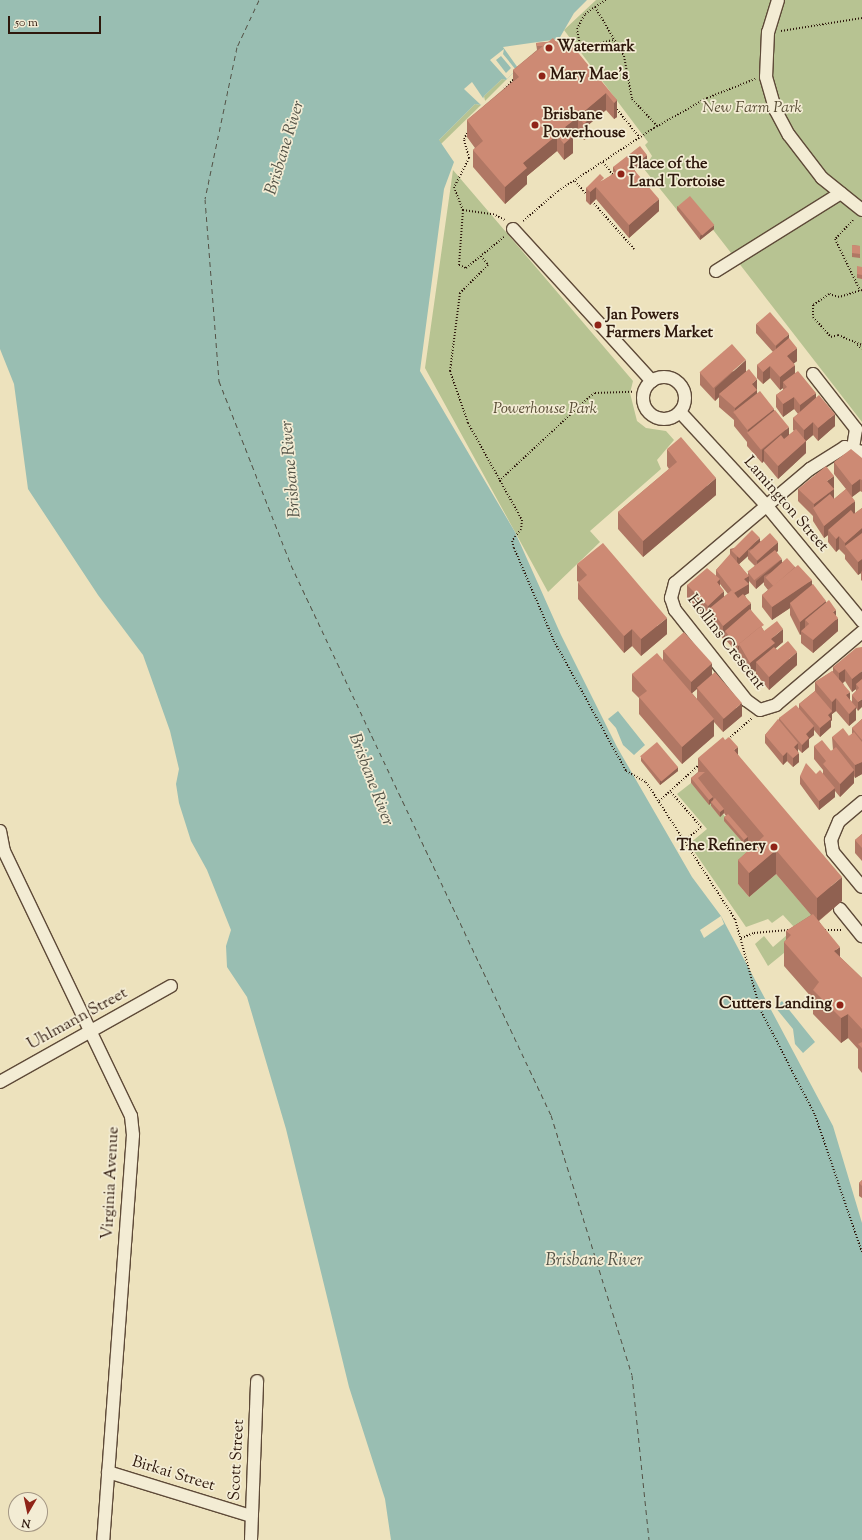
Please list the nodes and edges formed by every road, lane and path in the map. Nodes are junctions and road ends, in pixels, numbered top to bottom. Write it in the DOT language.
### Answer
graph roads {
  1 [pos="606,0"];
  2 [pos="778,0"];
  3 [pos="595,7"];
  4 [pos="862,18"];
  5 [pos="768,32"];
  6 [pos="613,40"];
  7 [pos="581,50"];
  8 [pos="566,51"];
  9 [pos="572,51"];
  10 [pos="577,57"];
  11 [pos="519,74"];
  12 [pos="766,77"];
  13 [pos="502,95"];
  14 [pos="611,101"];
  15 [pos="474,124"];
  16 [pos="658,126"];
  17 [pos="639,138"];
  18 [pos="603,162"];
  19 [pos="619,169"];
  20 [pos="575,180"];
  21 [pos="841,194"];
  22 [pos="462,210"];
  23 [pos="862,210"];
  24 [pos="853,220"];
  25 [pos="513,229"];
  26 [pos="634,249"];
  27 [pos="481,256"];
  28 [pos="716,270"];
  29 [pos="861,290"];
  30 [pos="856,345"];
  31 [pos="862,345"];
  32 [pos="862,349"];
  33 [pos="813,374"];
  34 [pos="652,381"];
  35 [pos="632,392"];
  36 [pos="681,413"];
  37 [pos="858,450"];
  38 [pos="499,481"];
  39 [pos="766,505"];
  40 [pos="862,621"];
  41 [pos="862,632"];
  42 [pos="760,710"];
  43 [pos="722,745"];
  44 [pos="704,760"];
  45 [pos="670,791"];
  46 [pos="659,801"];
  47 [pos="862,802"];
  48 [pos="0,832"];
  49 [pos="684,841"];
  50 [pos="862,887"];
  51 [pos="840,909"];
  52 [pos="790,930"];
  53 [pos="820,930"];
  54 [pos="859,933"];
  55 [pos="741,938"];
  56 [pos="171,986"];
  57 [pos="92,1031"];
  58 [pos="0,1082"];
  59 [pos="862,1252"];
  60 [pos="257,1381"];
  61 [pos="108,1472"];
  62 [pos="251,1516"];
  63 [pos="103,1540"];
  64 [pos="251,1540"];
  1 -- 3 [label="path"];
  2 -- 5 [label="street"];
  3 -- 6 [label="path"];
  3 -- 7 [label="path"];
  4 -- 5 [label="path"];
  5 -- 12 [label="street"];
  6 -- 7 [label="path"];
  6 -- 16 [label="path"];
  7 -- 9 [label="path"];
  8 -- 9 [label="path"];
  9 -- 10 [label="path"];
  11 -- 13 [label="path"];
  12 -- 16 [label="path"];
  12 -- 21 [label="street"];
  14 -- 17 [label="path"];
  15 -- 22 [label="path"];
  16 -- 17 [label="path"];
  17 -- 18 [label="path"];
  18 -- 19 [label="path"];
  18 -- 20 [label="path"];
  20 -- 25 [label="path"];
  20 -- 26 [label="path"];
  21 -- 23 [label="street"];
  21 -- 28 [label="street"];
  22 -- 25 [label="path"];
  22 -- 27 [label="path"];
  24 -- 29 [label="path"];
  25 -- 27 [label="path"];
  25 -- 34 [label="street"];
  27 -- 38 [label="path"];
  29 -- 30 [label="path"];
  30 -- 31 [label="path"];
  30 -- 32 [label="path"];
  33 -- 37 [label="street"];
  34 -- 36 [label="street"];
  34 -- 36 [label="street"];
  35 -- 38 [label="path"];
  36 -- 39 [label="street, Lamington Street"];
  37 -- 39 [label="street, Hollins Crescent"];
  38 -- 46 [label="path"];
  39 -- 40 [label="street, Lamington Street"];
  39 -- 42 [label="street, Hollins Crescent"];
  41 -- 42 [label="street, Hollins Crescent"];
  42 -- 43 [label="path"];
  44 -- 45 [label="path"];
  45 -- 46 [label="path"];
  45 -- 49 [label="path"];
  46 -- 49 [label="path"];
  47 -- 50 [label="street"];
  48 -- 57 [label="street, Virginia Avenue"];
  49 -- 55 [label="path"];
  51 -- 54 [label="street"];
  52 -- 55 [label="path"];
  53 -- 54 [label="path"];
  55 -- 59 [label="path"];
  56 -- 57 [label="street, Uhlmann Street"];
  57 -- 58 [label="street, Uhlmann Street"];
  57 -- 61 [label="street, Virginia Avenue"];
  60 -- 62 [label="street, Scott Street"];
  61 -- 62 [label="street, Birkai Street"];
  61 -- 63 [label="street, Virginia Avenue"];
  62 -- 64 [label="street, Scott Street"];
}
